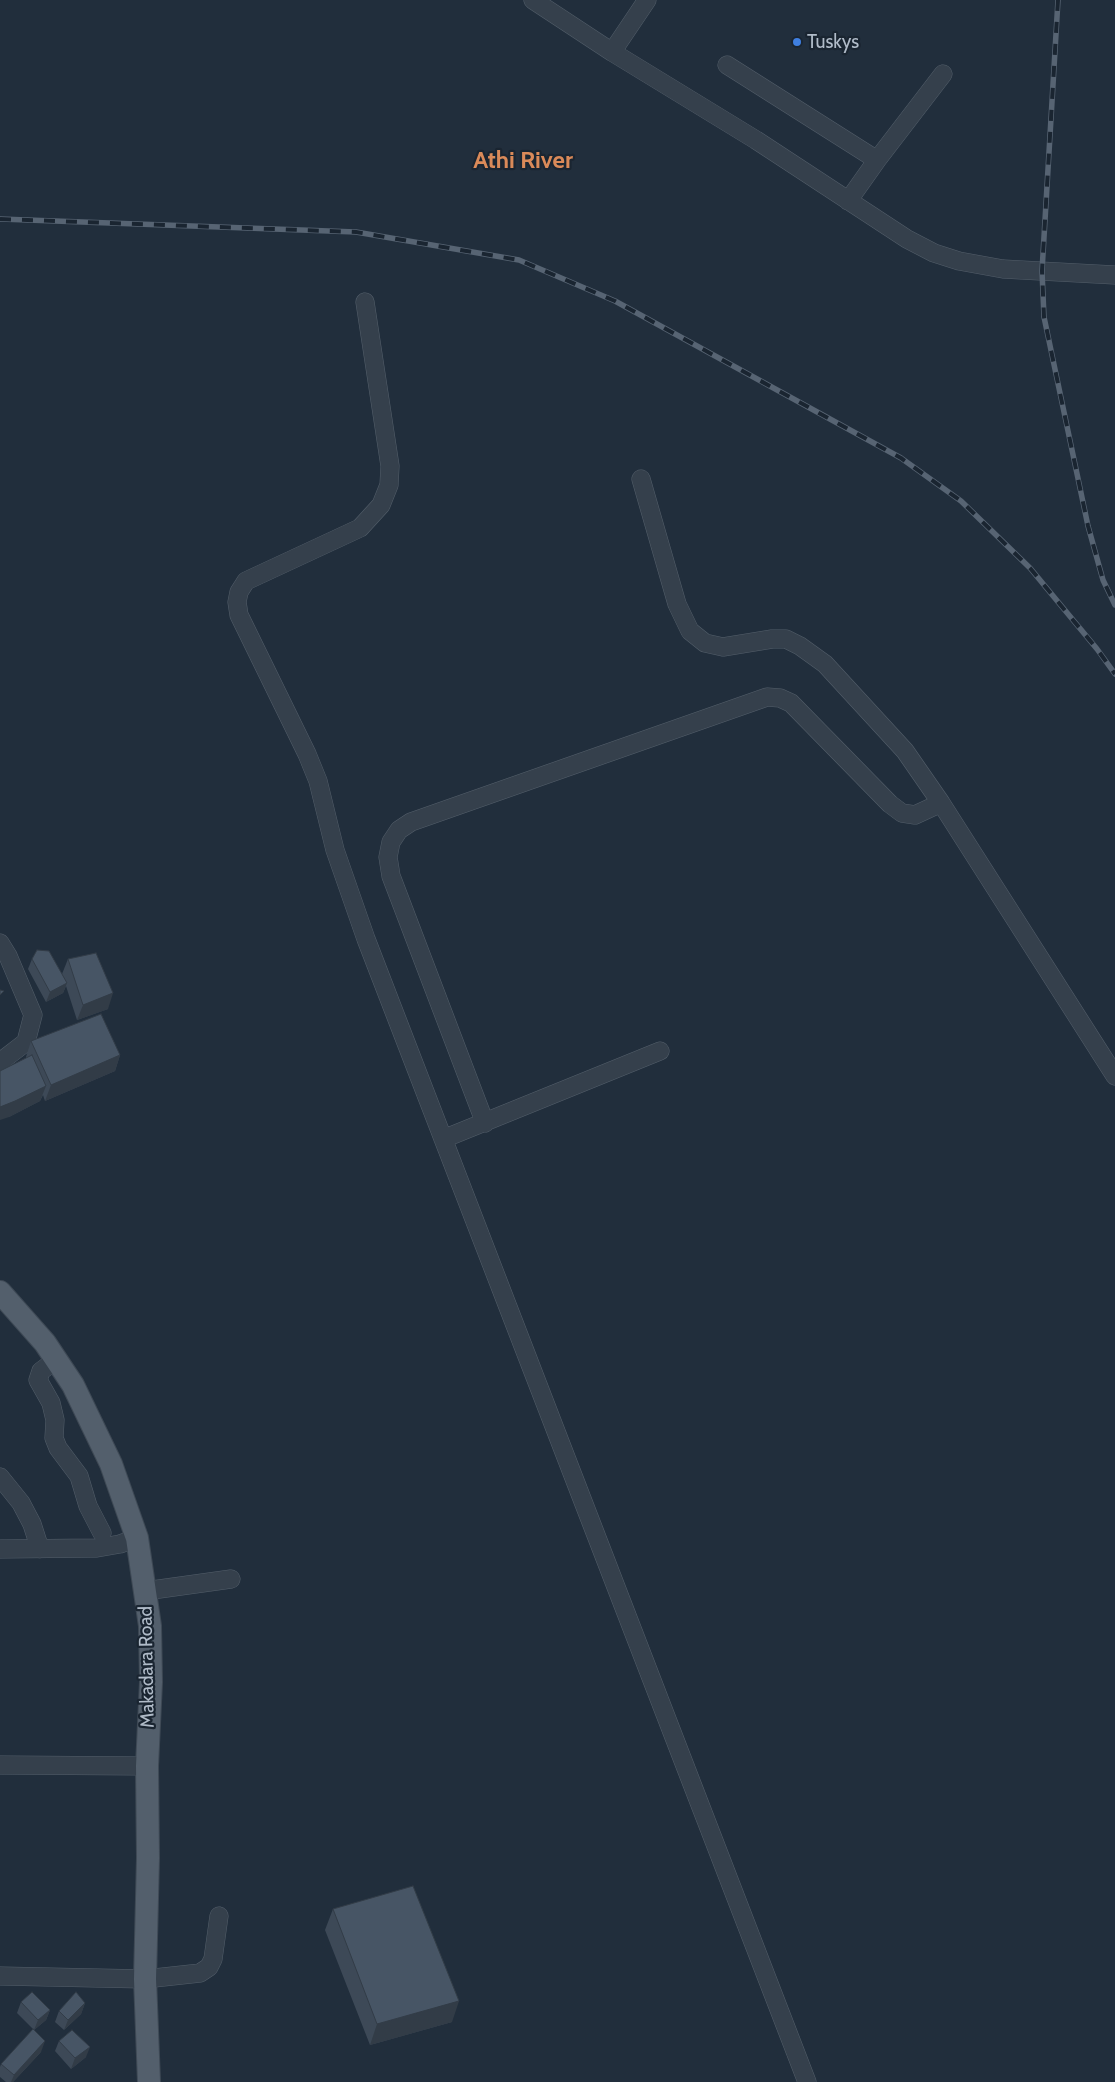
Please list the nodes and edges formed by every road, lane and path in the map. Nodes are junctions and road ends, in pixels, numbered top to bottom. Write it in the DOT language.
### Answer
graph roads {
  1 [pos="533,0"];
  2 [pos="646,0"];
  3 [pos="612,52"];
  4 [pos="727,65"];
  5 [pos="943,74"];
  6 [pos="877,160"];
  7 [pos="848,201"];
  8 [pos="1115,274"];
  9 [pos="365,302"];
  10 [pos="641,479"];
  11 [pos="940,803"];
  12 [pos="0,943"];
  13 [pos="660,1051"];
  14 [pos="0,1062"];
  15 [pos="1115,1076"];
  16 [pos="484,1123"];
  17 [pos="444,1139"];
  18 [pos="0,1292"];
  19 [pos="57,1359"];
  20 [pos="0,1477"];
  21 [pos="102,1533"];
  22 [pos="137,1538"];
  23 [pos="0,1549"];
  24 [pos="40,1549"];
  25 [pos="231,1580"];
  26 [pos="145,1591"];
  27 [pos="0,1765"];
  28 [pos="147,1766"];
  29 [pos="219,1916"];
  30 [pos="0,1976"];
  31 [pos="146,1978"];
  32 [pos="149,2082"];
  33 [pos="807,2082"];
  1 -- 3 [label="street"];
  2 -- 3 [label="street"];
  3 -- 7 [label="street"];
  4 -- 6 [label="street"];
  5 -- 6 [label="street"];
  6 -- 7 [label="street"];
  7 -- 8 [label="street"];
  9 -- 17 [label="street"];
  10 -- 11 [label="street"];
  11 -- 15 [label="street"];
  11 -- 16 [label="street"];
  12 -- 14 [label="street"];
  13 -- 16 [label="street"];
  16 -- 17 [label="street"];
  17 -- 33 [label="street"];
  18 -- 19 [label="main road, Makadara Road"];
  19 -- 21 [label="street"];
  19 -- 22 [label="main road, Makadara Road"];
  20 -- 24 [label="street"];
  22 -- 24 [label="street"];
  22 -- 26 [label="main road, Makadara Road"];
  23 -- 24 [label="street"];
  25 -- 26 [label="street"];
  26 -- 28 [label="main road, Makadara Road"];
  27 -- 28 [label="street"];
  28 -- 31 [label="main road, Makadara Road"];
  29 -- 31 [label="street"];
  30 -- 31 [label="street"];
  31 -- 32 [label="main road, Makadara Road"];
}
